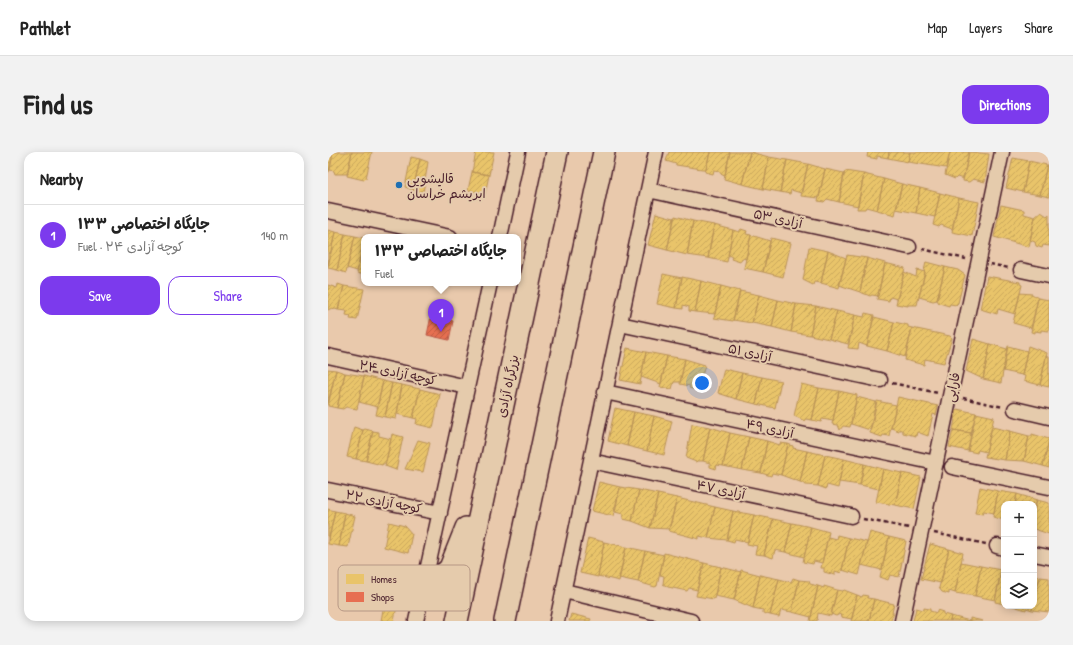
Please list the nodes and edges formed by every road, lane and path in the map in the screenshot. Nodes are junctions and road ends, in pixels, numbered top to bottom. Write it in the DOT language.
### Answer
graph roads {
  1 [pos="518,152"];
  2 [pos="557,152"];
  3 [pos="604,152"];
  4 [pos="656,152"];
  5 [pos="1002,152"];
  6 [pos="648,190"];
  7 [pos="328,211"];
  8 [pos="436,234"];
  9 [pos="501,234"];
  10 [pos="909,246"];
  11 [pos="1021,270"];
  12 [pos="1049,276"];
  13 [pos="489,286"];
  14 [pos="620,324"];
  15 [pos="328,356"];
  16 [pos="880,380"];
  17 [pos="467,387"];
  18 [pos="605,392"];
  19 [pos="1015,409"];
  20 [pos="1049,417"];
  21 [pos="494,448"];
  22 [pos="591,461"];
  23 [pos="936,463"];
  24 [pos="952,467"];
  25 [pos="1049,488"];
  26 [pos="328,490"];
  27 [pos="440,513"];
  28 [pos="851,516"];
  29 [pos="1037,555"];
  30 [pos="1049,558"];
  31 [pos="429,565"];
  32 [pos="451,565"];
  33 [pos="469,565"];
  34 [pos="564,591"];
  35 [pos="418,611"];
  36 [pos="459,611"];
  37 [pos="416,621"];
  38 [pos="457,621"];
  39 [pos="505,621"];
  40 [pos="557,621"];
  41 [pos="691,621"];
  42 [pos="902,621"];
  1 -- 9 [label="street"];
  2 -- 21 [label="highway, بزرگراه آزادی"];
  3 -- 39 [label="highway"];
  4 -- 6 [label="street"];
  5 -- 23 [label="street, فارابی"];
  6 -- 10 [label="street, ۵۳ آزادی"];
  6 -- 14 [label="street"];
  7 -- 8 [label="street"];
  11 -- 12 [label="street"];
  13 -- 17 [label="street"];
  14 -- 16 [label="street, ۵۱ آزادی"];
  14 -- 18 [label="street"];
  15 -- 17 [label="street, کوچه آزادی ۲۴"];
  17 -- 27 [label="street"];
  18 -- 22 [label="street"];
  18 -- 23 [label="street, ۴۹ آزادی"];
  19 -- 20 [label="street"];
  21 -- 32 [label="highway"];
  21 -- 33 [label="highway, بزرگراه آزادی"];
  22 -- 28 [label="street, ۴۷ آزادی"];
  22 -- 34 [label="street"];
  23 -- 42 [label="street, فارابی"];
  24 -- 25 [label="street"];
  26 -- 27 [label="street, کوچه آزادی ۲۲"];
  27 -- 31 [label="street"];
  29 -- 30 [label="street"];
  34 -- 40 [label="street"];
  34 -- 41 [label="street"];
  35 -- 37 [label="street"];
  36 -- 38 [label="highway, بزرگراه آزادی"];
}
